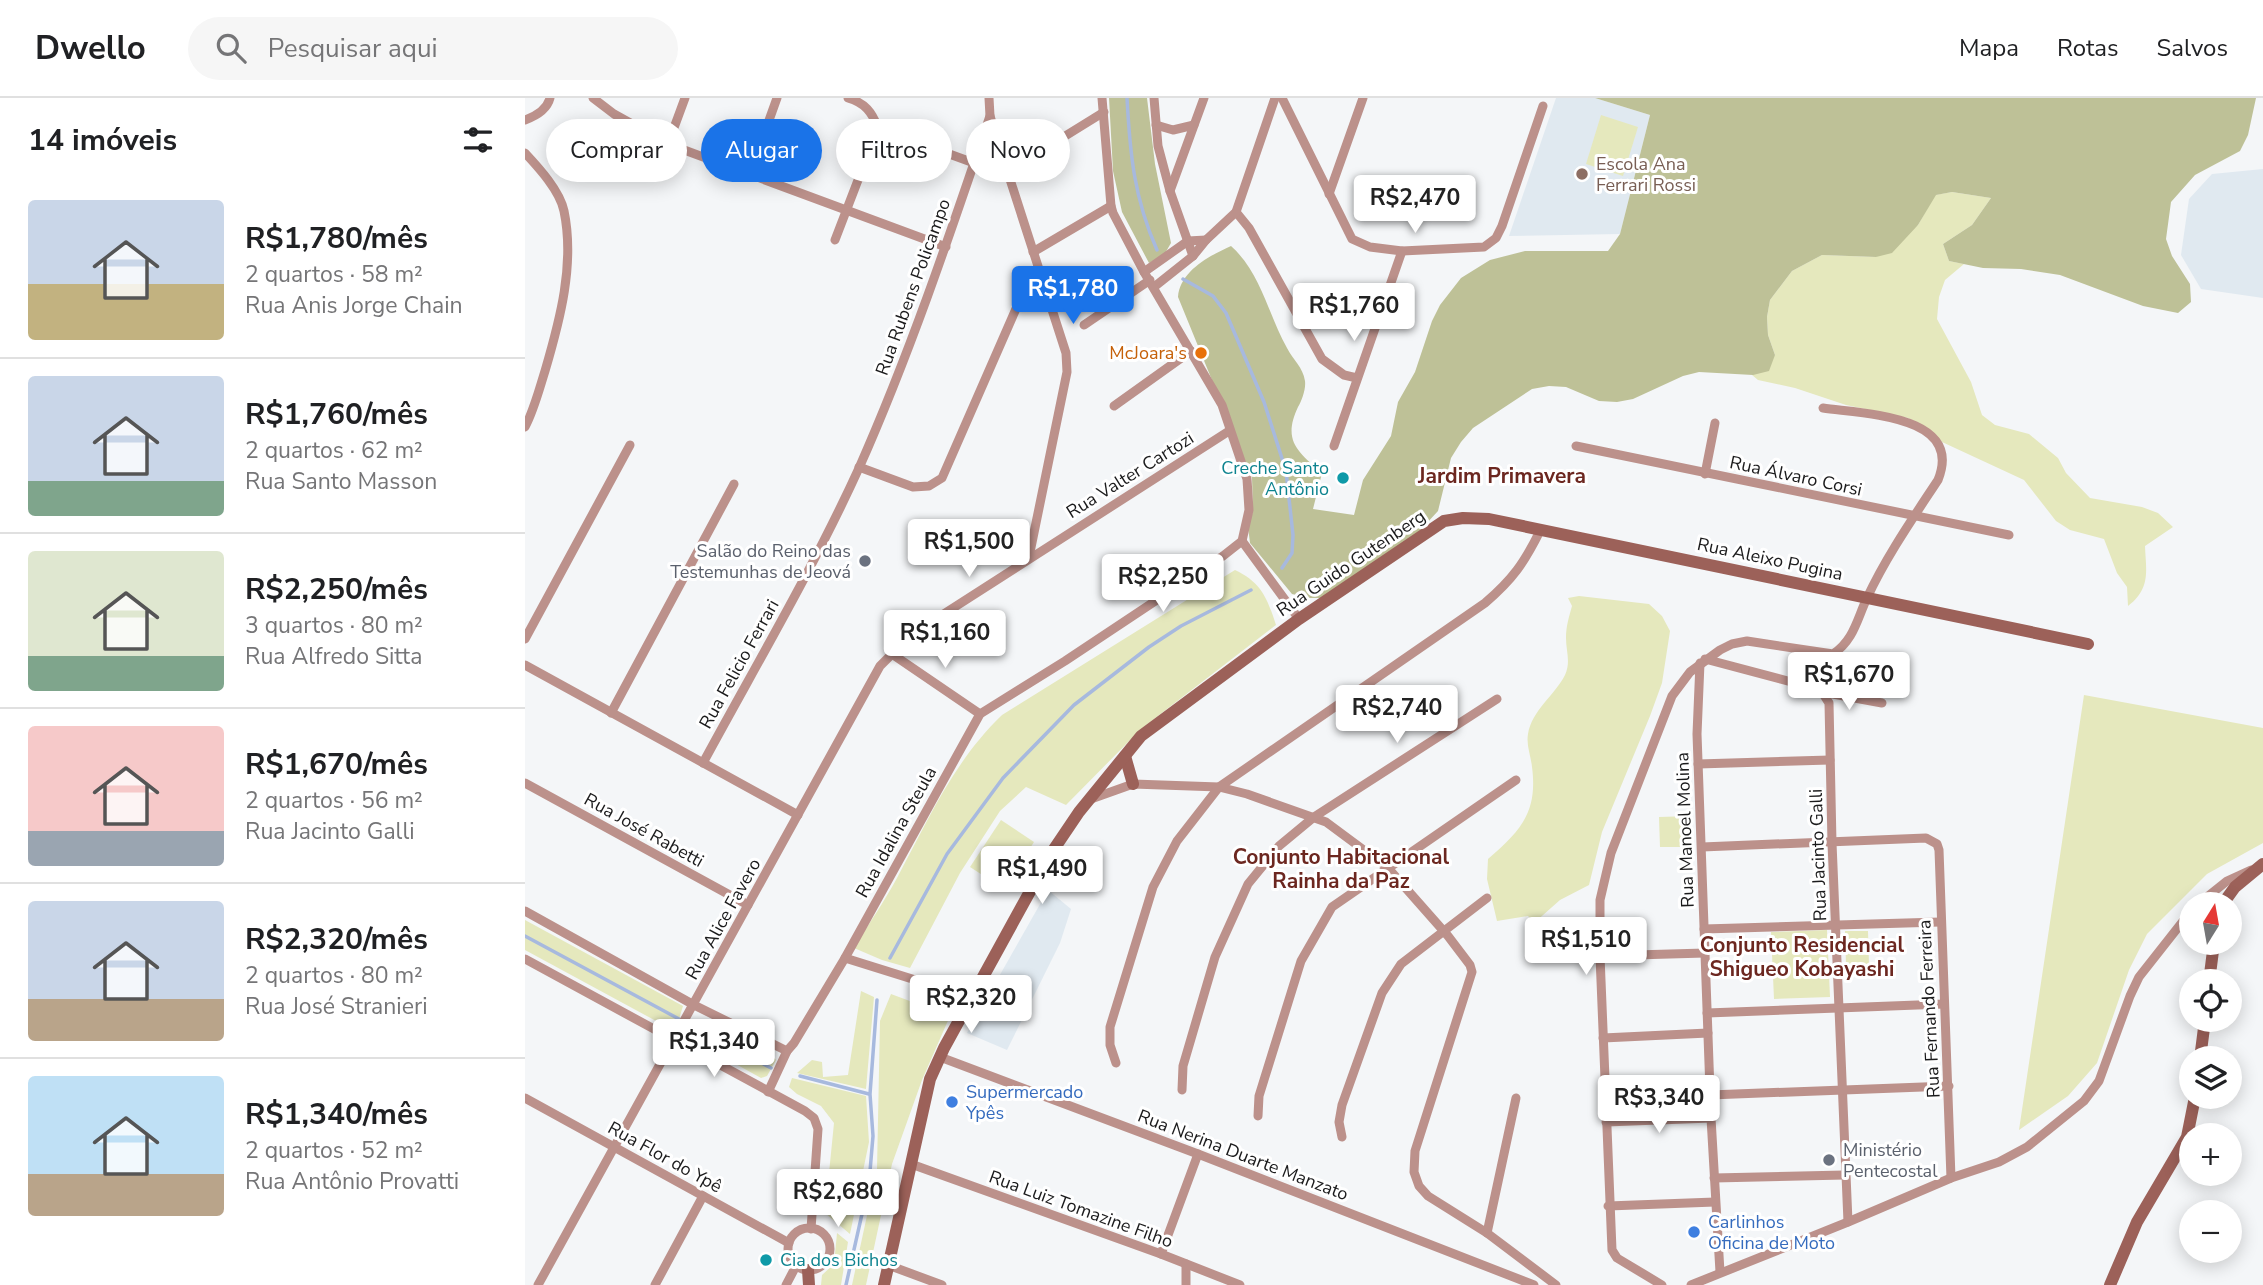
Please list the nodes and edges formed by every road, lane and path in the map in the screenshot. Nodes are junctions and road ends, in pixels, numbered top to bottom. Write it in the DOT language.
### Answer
graph roads {
  1 [pos="550,98"];
  2 [pos="593,98"];
  3 [pos="685,98"];
  4 [pos="777,98"];
  5 [pos="848,98"];
  6 [pos="989,98"];
  7 [pos="1103,98"];
  8 [pos="1154,98"];
  9 [pos="1204,98"];
  10 [pos="1275,98"];
  11 [pos="1282,98"];
  12 [pos="1363,98"];
  13 [pos="858,100"];
  14 [pos="1543,107"];
  15 [pos="1104,112"];
  16 [pos="991,116"];
  17 [pos="623,119"];
  18 [pos="677,119"];
  19 [pos="769,119"];
  20 [pos="874,119"];
  21 [pos="990,119"];
  22 [pos="525,120"];
  23 [pos="1156,125"];
  24 [pos="1194,125"];
  25 [pos="1070,133"];
  26 [pos="525,153"];
  27 [pos="774,182"];
  28 [pos="857,182"];
  29 [pos="968,182"];
  30 [pos="1170,191"];
  31 [pos="1329,194"];
  32 [pos="1111,206"];
  33 [pos="847,209"];
  34 [pos="1236,212"];
  35 [pos="835,240"];
  36 [pos="1206,240"];
  37 [pos="1188,241"];
  38 [pos="946,247"];
  39 [pos="1402,251"];
  40 [pos="1033,253"];
  41 [pos="1193,256"];
  42 [pos="1040,276"];
  43 [pos="1150,280"];
  44 [pos="1084,325"];
  45 [pos="1191,351"];
  46 [pos="1357,378"];
  47 [pos="1114,406"];
  48 [pos="1823,408"];
  49 [pos="1715,423"];
  50 [pos="525,427"];
  51 [pos="1229,431"];
  52 [pos="629,445"];
  53 [pos="1334,446"];
  54 [pos="1577,446"];
  55 [pos="859,467"];
  56 [pos="1705,474"];
  57 [pos="734,484"];
  58 [pos="1914,516"];
  59 [pos="1444,522"];
  60 [pos="1540,531"];
  61 [pos="2009,535"];
  62 [pos="1242,541"];
  63 [pos="1029,557"];
  64 [pos="1867,598"];
  65 [pos="1299,619"];
  66 [pos="525,639"];
  67 [pos="2088,643"];
  68 [pos="892,654"];
  69 [pos="1703,661"];
  70 [pos="525,665"];
  71 [pos="1824,695"];
  72 [pos="1497,699"];
  73 [pos="1882,702"];
  74 [pos="611,713"];
  75 [pos="980,714"];
  76 [pos="1125,756"];
  77 [pos="1830,760"];
  78 [pos="703,763"];
  79 [pos="1698,764"];
  80 [pos="1516,780"];
  81 [pos="525,783"];
  82 [pos="1133,784"];
  83 [pos="1219,787"];
  84 [pos="1089,800"];
  85 [pos="798,815"];
  86 [pos="1314,817"];
  87 [pos="1832,843"];
  88 [pos="1702,847"];
  89 [pos="2263,864"];
  90 [pos="1388,868"];
  91 [pos="2213,892"];
  92 [pos="2231,892"];
  93 [pos="1487,898"];
  94 [pos="748,905"];
  95 [pos="525,911"];
  96 [pos="1940,922"];
  97 [pos="1836,925"];
  98 [pos="2179,926"];
  99 [pos="1704,929"];
  100 [pos="1443,930"];
  101 [pos="1705,953"];
  102 [pos="1600,956"];
  103 [pos="845,958"];
  104 [pos="525,959"];
  105 [pos="973,998"];
  106 [pos="1944,1004"];
  107 [pos="694,1005"];
  108 [pos="1840,1008"];
  109 [pos="1707,1013"];
  110 [pos="1708,1033"];
  111 [pos="1603,1038"];
  112 [pos="673,1041"];
  113 [pos="787,1051"];
  114 [pos="940,1057"];
  115 [pos="1116,1063"];
  116 [pos="1949,1086"];
  117 [pos="1182,1090"];
  118 [pos="768,1092"];
  119 [pos="1843,1092"];
  120 [pos="1710,1095"];
  121 [pos="525,1098"];
  122 [pos="1516,1098"];
  123 [pos="2193,1109"];
  124 [pos="1258,1116"];
  125 [pos="1711,1118"];
  126 [pos="1606,1122"];
  127 [pos="1342,1137"];
  128 [pos="615,1147"];
  129 [pos="1198,1154"];
  130 [pos="911,1164"];
  131 [pos="1846,1174"];
  132 [pos="1714,1178"];
  133 [pos="1951,1178"];
  134 [pos="703,1196"];
  135 [pos="1715,1202"];
  136 [pos="1608,1206"];
  137 [pos="1848,1222"];
  138 [pos="811,1229"];
  139 [pos="1487,1233"];
  140 [pos="789,1243"];
  141 [pos="1161,1254"];
  142 [pos="1186,1264"];
  143 [pos="888,1265"];
  144 [pos="802,1268"];
  145 [pos="1720,1272"];
  146 [pos="538,1285"];
  147 [pos="655,1285"];
  148 [pos="786,1285"];
  149 [pos="809,1285"];
  150 [pos="884,1285"];
  151 [pos="942,1285"];
  152 [pos="1186,1285"];
  153 [pos="1240,1285"];
  154 [pos="1534,1285"];
  155 [pos="1556,1285"];
  156 [pos="1662,1285"];
  157 [pos="1691,1285"];
  158 [pos="2110,1285"];
  1 -- 22 [label="street"];
  2 -- 17 [label="street"];
  3 -- 18 [label="street"];
  4 -- 19 [label="street"];
  5 -- 13 [label="street"];
  6 -- 16 [label="street"];
  7 -- 15 [label="street"];
  8 -- 23 [label="street"];
  9 -- 24 [label="street"];
  10 -- 34 [label="street"];
  11 -- 31 [label="street"];
  12 -- 31 [label="street"];
  13 -- 20 [label="street"];
  14 -- 39 [label="street"];
  15 -- 25 [label="street"];
  15 -- 32 [label="street"];
  16 -- 21 [label="street, Rua Rubens Policampo"];
  16 -- 40 [label="street"];
  23 -- 24 [label="street"];
  23 -- 30 [label="street"];
  24 -- 30 [label="street"];
  26 -- 50 [label="street"];
  27 -- 33 [label="street"];
  28 -- 33 [label="street"];
  29 -- 38 [label="street, Rua Rubens Policampo"];
  30 -- 37 [label="street"];
  31 -- 39 [label="street"];
  32 -- 40 [label="street"];
  32 -- 43 [label="street"];
  33 -- 35 [label="street"];
  33 -- 38 [label="street"];
  34 -- 36 [label="street"];
  34 -- 46 [label="street"];
  36 -- 37 [label="street"];
  36 -- 41 [label="street"];
  37 -- 41 [label="street"];
  37 -- 43 [label="street"];
  38 -- 55 [label="street, Rua Rubens Policampo"];
  39 -- 46 [label="street"];
  40 -- 42 [label="street"];
  41 -- 43 [label="street"];
  42 -- 55 [label="street"];
  42 -- 63 [label="street"];
  43 -- 44 [label="street"];
  43 -- 45 [label="street"];
  45 -- 47 [label="street"];
  45 -- 51 [label="street"];
  46 -- 53 [label="street"];
  48 -- 58 [label="street"];
  49 -- 56 [label="street"];
  51 -- 62 [label="street"];
  51 -- 63 [label="street, Rua Valter Cartozi"];
  52 -- 66 [label="street"];
  54 -- 56 [label="street, Rua Álvaro Corsi"];
  55 -- 78 [label="street, Rua Felicio Ferrari"];
  56 -- 58 [label="street, Rua Álvaro Corsi"];
  57 -- 74 [label="street"];
  58 -- 61 [label="street, Rua Álvaro Corsi"];
  58 -- 64 [label="street"];
  59 -- 60 [label="street, Rua Aleixo Pugina"];
  59 -- 65 [label="street, Rua Guido Gutenberg"];
  60 -- 64 [label="street, Rua Aleixo Pugina"];
  60 -- 83 [label="street"];
  62 -- 65 [label="street"];
  62 -- 75 [label="street, Rua Idalina Steula"];
  63 -- 68 [label="street, Rua Valter Cartozi"];
  64 -- 67 [label="street, Rua Aleixo Pugina"];
  64 -- 69 [label="street"];
  65 -- 76 [label="street, Rua Guido Gutenberg"];
  68 -- 75 [label="street"];
  68 -- 85 [label="street, Rua Valter Cartozi"];
  69 -- 71 [label="street"];
  69 -- 79 [label="street, Rua Manoel Molina"];
  69 -- 102 [label="street"];
  70 -- 74 [label="street"];
  71 -- 73 [label="street"];
  71 -- 77 [label="street, Rua Jacinto Galli"];
  72 -- 86 [label="street"];
  74 -- 78 [label="street"];
  75 -- 103 [label="street, Rua Idalina Steula"];
  76 -- 82 [label="street"];
  76 -- 84 [label="street, Rua Guido Gutenberg"];
  77 -- 79 [label="street"];
  77 -- 87 [label="street, Rua Jacinto Galli"];
  78 -- 85 [label="street"];
  79 -- 88 [label="street, Rua Manoel Molina"];
  80 -- 90 [label="street"];
  81 -- 94 [label="street, Rua José Rabetti"];
  82 -- 83 [label="street"];
  82 -- 84 [label="street"];
  83 -- 86 [label="street"];
  83 -- 115 [label="street"];
  84 -- 105 [label="street, Rua Guido Gutenberg"];
  85 -- 94 [label="street, Rua Alice Favero"];
  86 -- 90 [label="street"];
  86 -- 117 [label="street"];
  87 -- 88 [label="street"];
  87 -- 96 [label="street, Rua Fernando Ferreira"];
  87 -- 97 [label="street, Rua Jacinto Galli"];
  88 -- 99 [label="street, Rua Manoel Molina"];
  89 -- 91 [label="street"];
  89 -- 92 [label="street"];
  90 -- 100 [label="street"];
  90 -- 124 [label="street"];
  93 -- 100 [label="street"];
  94 -- 107 [label="street, Rua Alice Favero"];
  95 -- 107 [label="street"];
  96 -- 97 [label="street"];
  96 -- 106 [label="street, Rua Fernando Ferreira"];
  97 -- 99 [label="street"];
  97 -- 108 [label="street, Rua Jacinto Galli"];
  98 -- 133 [label="street"];
  99 -- 101 [label="street, Rua Manoel Molina"];
  100 -- 127 [label="street"];
  100 -- 139 [label="street"];
  101 -- 102 [label="street"];
  101 -- 109 [label="street, Rua Manoel Molina"];
  102 -- 111 [label="street"];
  103 -- 105 [label="street"];
  103 -- 113 [label="street, Rua Idalina Steula"];
  104 -- 112 [label="street"];
  105 -- 114 [label="street, Rua Guido Gutenberg"];
  106 -- 108 [label="street"];
  106 -- 116 [label="street, Rua Fernando Ferreira"];
  107 -- 112 [label="street, Rua Alice Favero"];
  107 -- 113 [label="street"];
  108 -- 109 [label="street"];
  108 -- 119 [label="street, Rua Jacinto Galli"];
  109 -- 110 [label="street, Rua Manoel Molina"];
  110 -- 111 [label="street"];
  110 -- 120 [label="street, Rua Manoel Molina"];
  111 -- 126 [label="street"];
  112 -- 118 [label="street"];
  112 -- 128 [label="street, Rua Alice Favero"];
  113 -- 118 [label="street, Rua Idalina Steula"];
  114 -- 129 [label="street, Rua Nerina Duarte Manzato"];
  114 -- 130 [label="street, Rua Guido Gutenberg"];
  116 -- 119 [label="street"];
  116 -- 133 [label="street, Rua Fernando Ferreira"];
  118 -- 138 [label="street"];
  119 -- 120 [label="street"];
  119 -- 131 [label="street, Rua Jacinto Galli"];
  120 -- 125 [label="street, Rua Manoel Molina"];
  121 -- 128 [label="street, Rua Flor do Ypê"];
  122 -- 139 [label="street"];
  123 -- 158 [label="street"];
  125 -- 126 [label="street"];
  125 -- 132 [label="street, Rua Manoel Molina"];
  126 -- 136 [label="street"];
  128 -- 134 [label="street, Rua Flor do Ypê"];
  128 -- 146 [label="street, Rua Alice Favero"];
  129 -- 141 [label="street"];
  129 -- 154 [label="street, Rua Nerina Duarte Manzato"];
  130 -- 141 [label="street, Rua Luiz Tomazine Filho"];
  130 -- 143 [label="street, Rua Guido Gutenberg"];
  131 -- 132 [label="street"];
  131 -- 137 [label="street, Rua Jacinto Galli"];
  132 -- 135 [label="street, Rua Manoel Molina"];
  133 -- 137 [label="street"];
  134 -- 140 [label="street, Rua Flor do Ypê"];
  134 -- 147 [label="street"];
  135 -- 136 [label="street"];
  135 -- 145 [label="street, Rua Manoel Molina"];
  136 -- 156 [label="street"];
  137 -- 145 [label="street"];
  138 -- 140 [label="street"];
  138 -- 144 [label="street"];
  139 -- 155 [label="street"];
  140 -- 144 [label="street"];
  141 -- 142 [label="street, Rua Luiz Tomazine Filho"];
  142 -- 152 [label="street"];
  142 -- 153 [label="street, Rua Luiz Tomazine Filho"];
  143 -- 150 [label="street, Rua Guido Gutenberg"];
  143 -- 151 [label="street"];
  144 -- 148 [label="street"];
  144 -- 149 [label="street"];
  145 -- 157 [label="street"];
}
